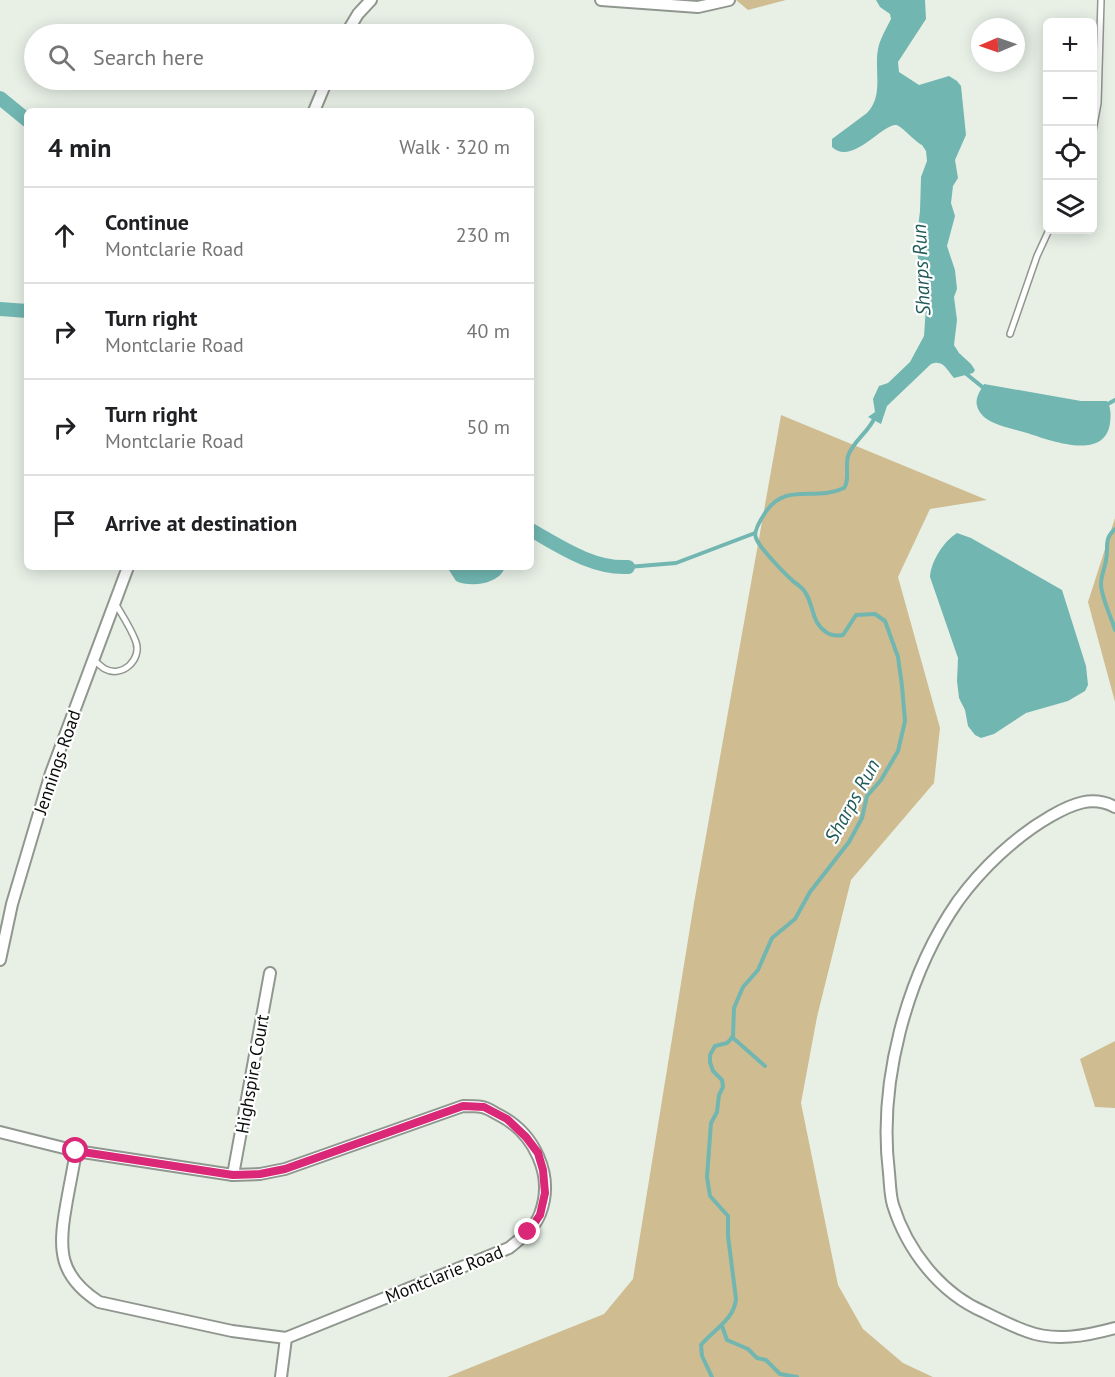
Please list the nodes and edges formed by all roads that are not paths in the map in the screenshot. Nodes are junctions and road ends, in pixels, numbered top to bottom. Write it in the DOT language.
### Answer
graph roads {
  1 [pos="371,0"];
  2 [pos="601,0"];
  3 [pos="729,0"];
  4 [pos="1101,0"];
  5 [pos="352,24"];
  6 [pos="323,90"];
  7 [pos="315,108"];
  8 [pos="1094,126"];
  9 [pos="1047,234"];
  10 [pos="1010,334"];
  11 [pos="127,570"];
  12 [pos="115,603"];
  13 [pos="93,660"];
  14 [pos="1115,807"];
  15 [pos="0,960"];
  16 [pos="270,973"];
  17 [pos="0,1132"];
  18 [pos="76,1151"];
  19 [pos="233,1175"];
  20 [pos="1115,1328"];
  21 [pos="286,1338"];
  22 [pos="280,1377"];
  1 -- 5 [label="street"];
  2 -- 3 [label="street"];
  4 -- 8 [label="lane"];
  6 -- 7 [label="street"];
  9 -- 10 [label="lane"];
  11 -- 12 [label="street, Jennings Road"];
  12 -- 13 [label="street, Jennings Road"];
  12 -- 13 [label="lane"];
  13 -- 15 [label="street, Jennings Road"];
  14 -- 20 [label="street"];
  16 -- 19 [label="street, Highspire Court"];
  17 -- 18 [label="street, Montclarie Road"];
  18 -- 19 [label="street, Montclarie Road"];
  18 -- 21 [label="street, Montclarie Road"];
  19 -- 21 [label="street, Montclarie Road"];
  21 -- 22 [label="street"];
}
